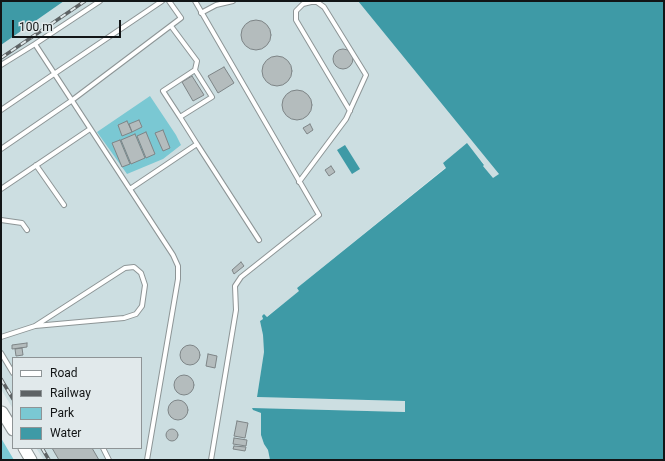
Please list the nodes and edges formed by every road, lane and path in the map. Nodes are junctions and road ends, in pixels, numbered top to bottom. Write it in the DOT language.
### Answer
graph roads {
  1 [pos="100,1"];
  2 [pos="162,1"];
  3 [pos="169,1"];
  4 [pos="195,1"];
  5 [pos="233,1"];
  6 [pos="201,13"];
  7 [pos="171,26"];
  8 [pos="35,44"];
  9 [pos="1,65"];
  10 [pos="195,70"];
  11 [pos="54,74"];
  12 [pos="71,101"];
  13 [pos="1,110"];
  14 [pos="350,111"];
  15 [pos="180,118"];
  16 [pos="90,129"];
  17 [pos="197,144"];
  18 [pos="1,149"];
  19 [pos="36,165"];
  20 [pos="300,182"];
  21 [pos="1,189"];
  22 [pos="130,189"];
  23 [pos="64,206"];
  24 [pos="1,220"];
  25 [pos="27,230"];
  26 [pos="259,240"];
  27 [pos="35,326"];
  28 [pos="1,337"];
  29 [pos="1,353"];
  30 [pos="12,371"];
  31 [pos="2,412"];
  32 [pos="12,428"];
  33 [pos="25,449"];
  34 [pos="104,449"];
  35 [pos="31,460"];
  36 [pos="110,460"];
  37 [pos="147,460"];
  38 [pos="210,460"];
  1 -- 8 [label="lane"];
  2 -- 11 [label="lane"];
  3 -- 7 [label="lane"];
  4 -- 6 [label="lane"];
  5 -- 6 [label="lane"];
  6 -- 20 [label="lane"];
  7 -- 10 [label="lane"];
  7 -- 12 [label="lane"];
  8 -- 9 [label="lane"];
  8 -- 11 [label="lane"];
  10 -- 15 [label="lane"];
  10 -- 15 [label="lane"];
  11 -- 12 [label="lane"];
  11 -- 13 [label="lane"];
  12 -- 16 [label="lane"];
  12 -- 18 [label="lane"];
  14 -- 14 [label="lane"];
  14 -- 20 [label="lane"];
  15 -- 17 [label="lane"];
  16 -- 19 [label="lane"];
  16 -- 22 [label="lane"];
  17 -- 22 [label="lane"];
  17 -- 26 [label="lane"];
  19 -- 21 [label="lane"];
  19 -- 23 [label="lane"];
  20 -- 38 [label="lane"];
  22 -- 37 [label="lane"];
  24 -- 25 [label="lane"];
  27 -- 27 [label="lane"];
  27 -- 28 [label="lane"];
  29 -- 30 [label="lane"];
  31 -- 32 [label="main road"];
  33 -- 35 [label="main road"];
  34 -- 36 [label="lane"];
}
